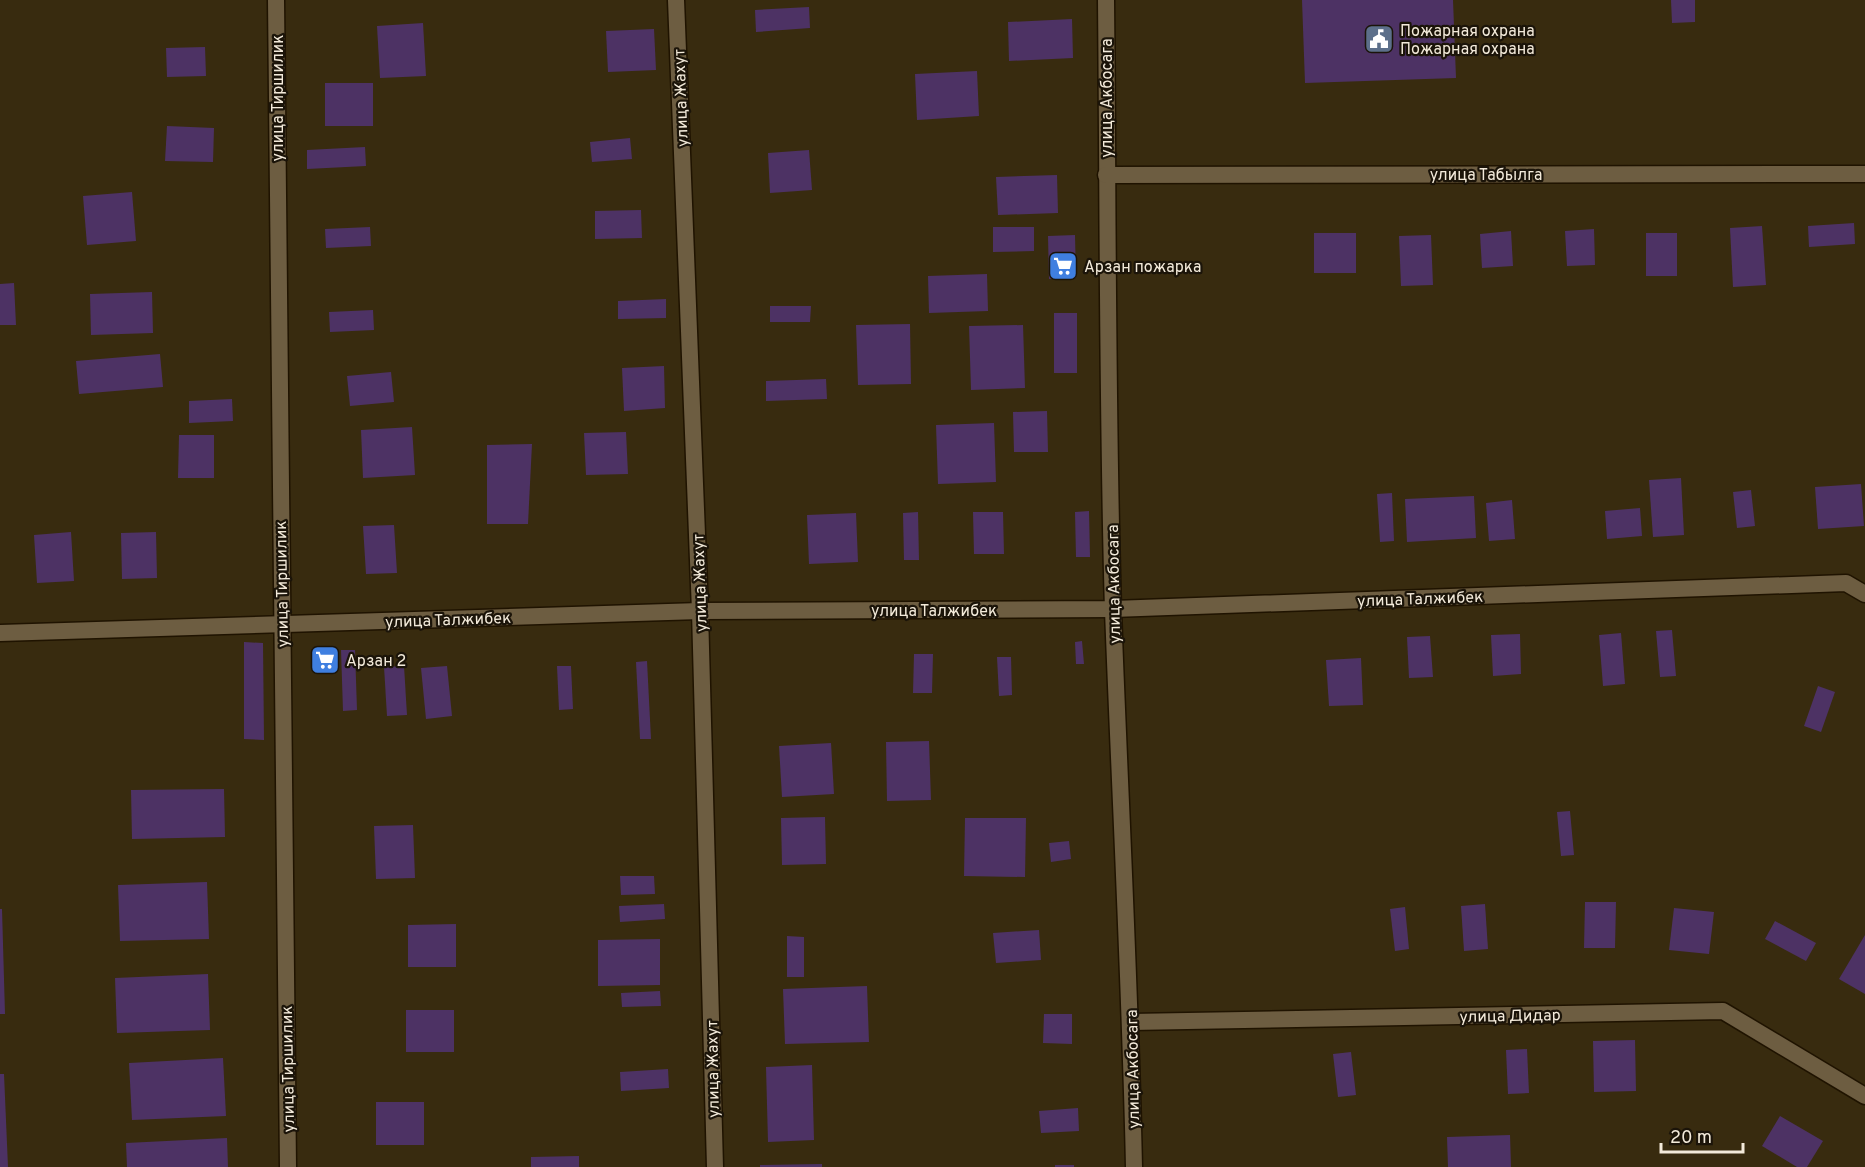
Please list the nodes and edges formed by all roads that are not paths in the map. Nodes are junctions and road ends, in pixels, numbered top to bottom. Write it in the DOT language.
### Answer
graph roads {
  1 [pos="276,0"];
  2 [pos="676,0"];
  3 [pos="1107,0"];
  4 [pos="1865,174"];
  5 [pos="1106,175"];
  6 [pos="1865,594"];
  7 [pos="1113,609"];
  8 [pos="700,611"];
  9 [pos="281,624"];
  10 [pos="0,633"];
  11 [pos="1131,1022"];
  12 [pos="1865,1096"];
  13 [pos="288,1167"];
  14 [pos="715,1167"];
  15 [pos="1134,1167"];
  1 -- 9 [label="street, улица Тиршилик"];
  2 -- 8 [label="street, улица Жахут"];
  3 -- 5 [label="street, улица Акбосага"];
  4 -- 5 [label="street, улица Табылга"];
  5 -- 7 [label="street, улица Акбосага"];
  6 -- 7 [label="street, улица Талжибек"];
  7 -- 8 [label="street, улица Талжибек"];
  7 -- 11 [label="street, улица Акбосага"];
  8 -- 9 [label="street, улица Талжибек"];
  8 -- 14 [label="street, улица Жахут"];
  9 -- 10 [label="street, улица Талжибек"];
  9 -- 13 [label="street, улица Тиршилик"];
  11 -- 12 [label="street, улица Дидар"];
  11 -- 15 [label="street, улица Акбосага"];
}
